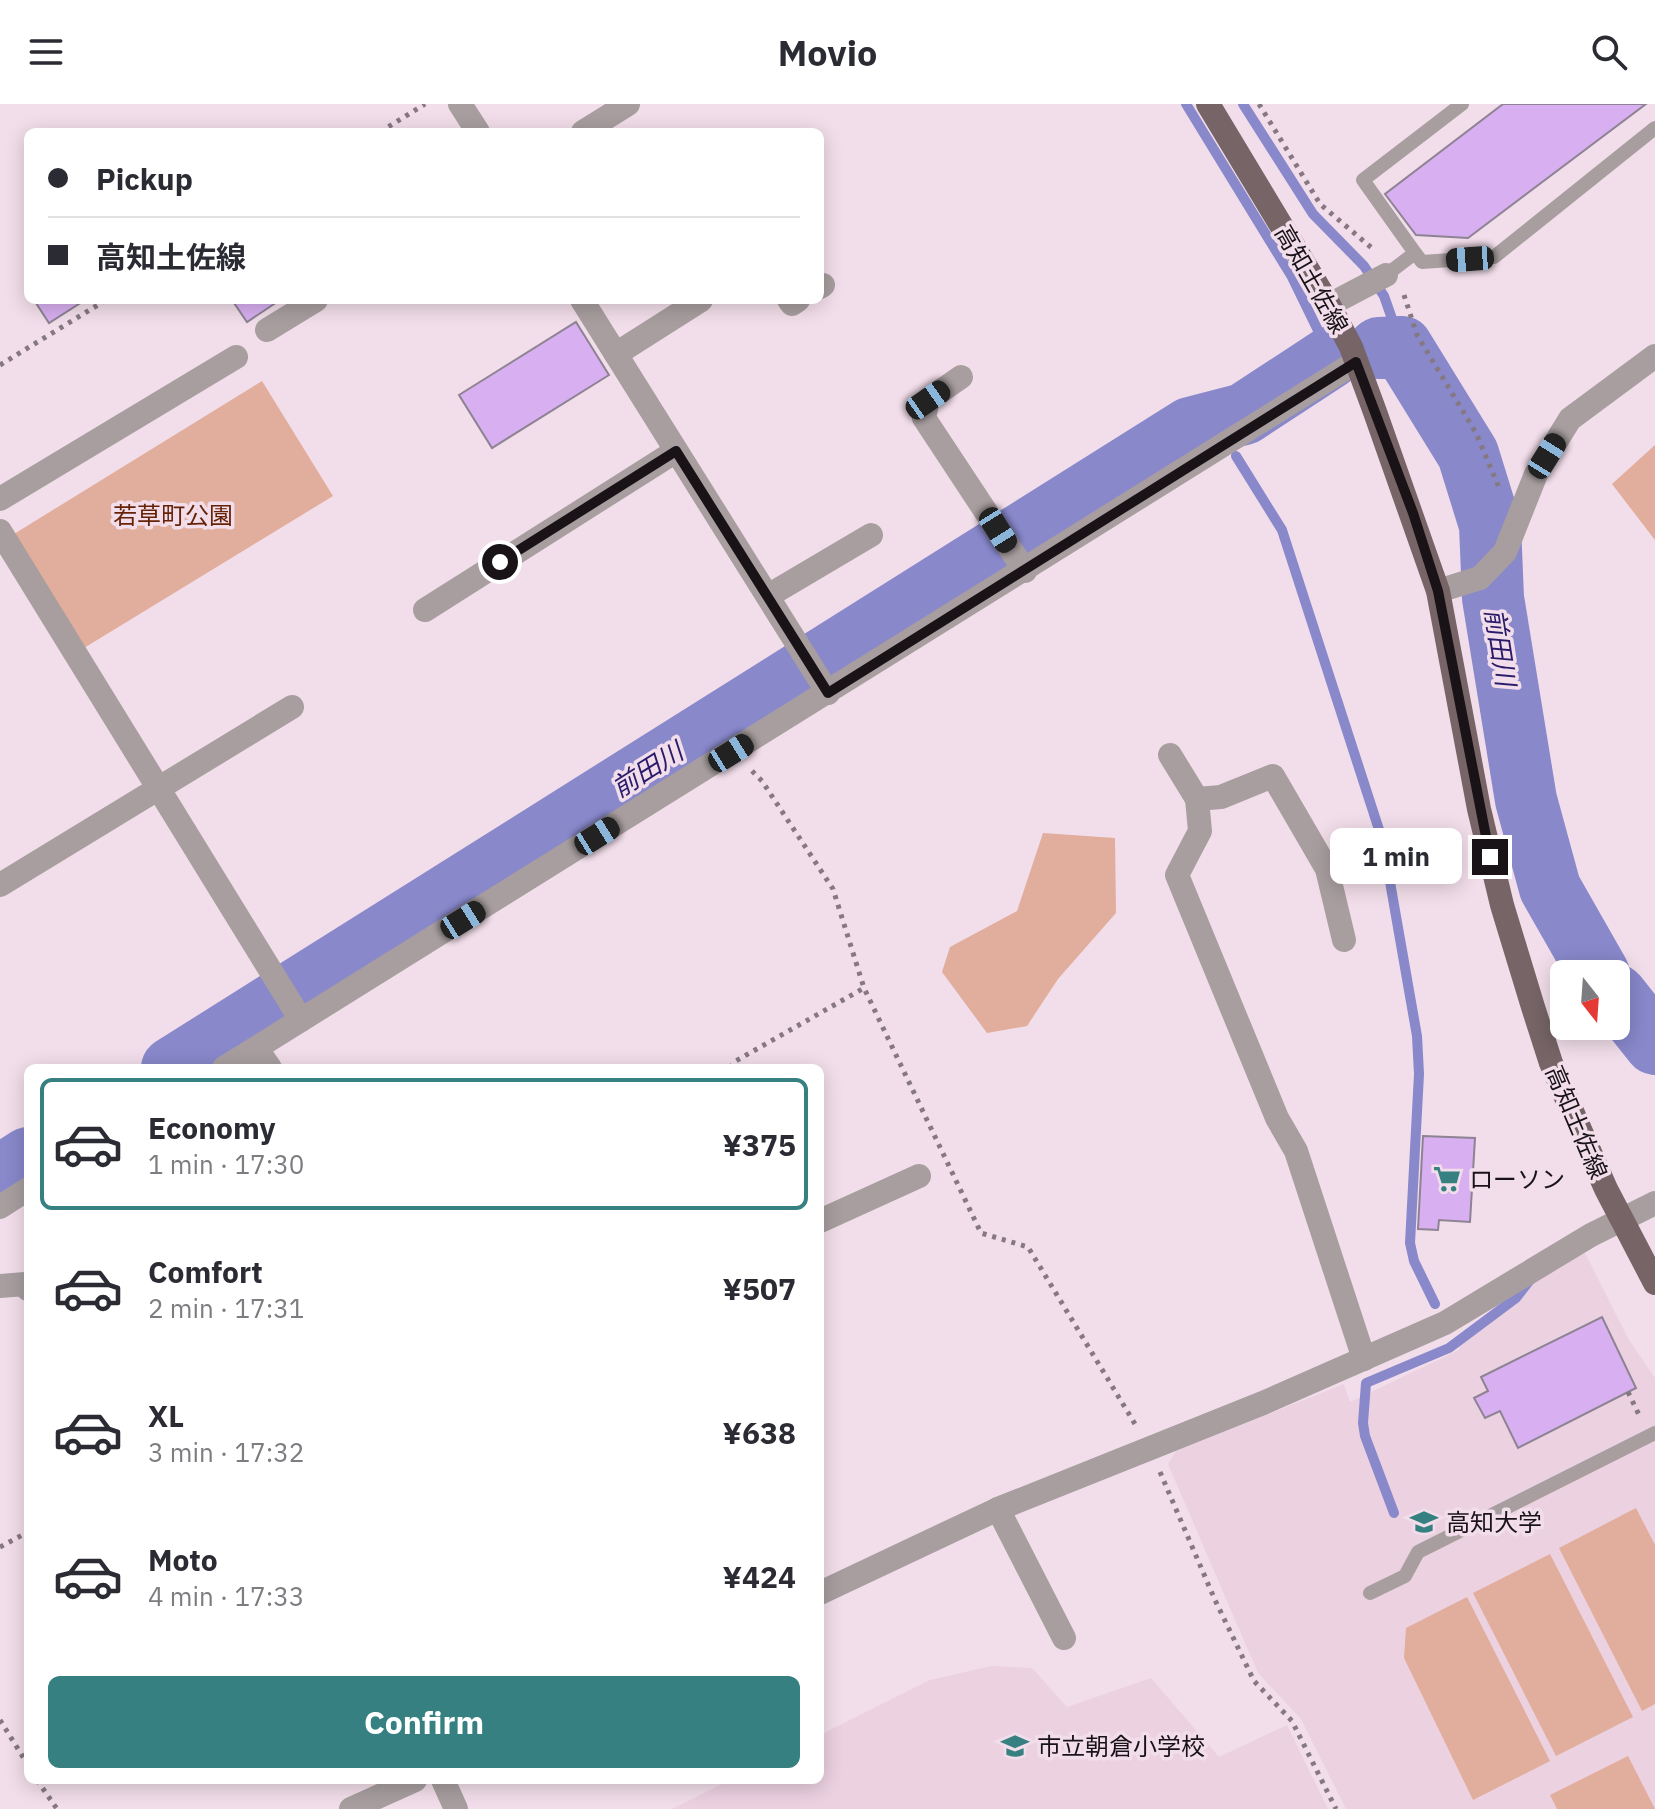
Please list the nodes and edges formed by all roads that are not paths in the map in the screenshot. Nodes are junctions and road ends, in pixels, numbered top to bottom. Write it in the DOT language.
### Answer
graph roads {
  1 [pos="460,104"];
  2 [pos="628,104"];
  3 [pos="1208,104"];
  4 [pos="1462,104"];
  5 [pos="475,128"];
  6 [pos="589,128"];
  7 [pos="1655,128"];
  8 [pos="1415,253"];
  9 [pos="1391,271"];
  10 [pos="309,304"];
  11 [pos="585,304"];
  12 [pos="695,304"];
  13 [pos="1329,305"];
  14 [pos="267,330"];
  15 [pos="616,354"];
  16 [pos="1655,356"];
  17 [pos="236,357"];
  18 [pos="1356,362"];
  19 [pos="961,377"];
  20 [pos="676,451"];
  21 [pos="0,499"];
  22 [pos="0,531"];
  23 [pos="871,535"];
  24 [pos="1021,565"];
  25 [pos="1438,591"];
  26 [pos="768,596"];
  27 [pos="425,610"];
  28 [pos="824,685"];
  29 [pos="292,707"];
  30 [pos="1170,755"];
  31 [pos="158,789"];
  32 [pos="1197,799"];
  33 [pos="0,885"];
  34 [pos="1344,940"];
  35 [pos="297,1014"];
  36 [pos="263,1058"];
  37 [pos="240,1064"];
  38 [pos="919,1176"];
  39 [pos="24,1192"];
  40 [pos="1655,1203"];
  41 [pos="0,1207"];
  42 [pos="1621,1218"];
  43 [pos="824,1219"];
  44 [pos="1655,1283"];
  45 [pos="24,1284"];
  46 [pos="0,1286"];
  47 [pos="1364,1359"];
  48 [pos="1655,1433"];
  49 [pos="998,1509"];
  50 [pos="824,1591"];
  51 [pos="1370,1593"];
  52 [pos="1064,1638"];
  53 [pos="406,1784"];
  54 [pos="445,1784"];
  55 [pos="351,1809"];
  56 [pos="456,1809"];
  1 -- 5 [label="street"];
  2 -- 6 [label="street"];
  3 -- 13 [label="main road, 高知土佐線"];
  4 -- 8 [label="lane"];
  7 -- 8 [label="lane"];
  8 -- 9 [label="lane"];
  9 -- 13 [label="street"];
  10 -- 14 [label="street"];
  11 -- 15 [label="street"];
  12 -- 15 [label="street"];
  13 -- 18 [label="main road, 高知土佐線"];
  15 -- 20 [label="street"];
  16 -- 25 [label="street"];
  17 -- 21 [label="street"];
  18 -- 24 [label="street"];
  18 -- 25 [label="main road, 高知土佐線"];
  19 -- 24 [label="street"];
  20 -- 26 [label="street"];
  20 -- 27 [label="street"];
  22 -- 31 [label="street"];
  23 -- 26 [label="street"];
  24 -- 28 [label="street"];
  25 -- 42 [label="main road, 高知土佐線"];
  26 -- 28 [label="street"];
  28 -- 35 [label="street"];
  29 -- 31 [label="street"];
  30 -- 32 [label="street"];
  31 -- 33 [label="street"];
  31 -- 35 [label="street"];
  32 -- 34 [label="street"];
  32 -- 47 [label="street"];
  35 -- 36 [label="street"];
  36 -- 37 [label="street"];
  38 -- 43 [label="street"];
  39 -- 41 [label="street"];
  40 -- 42 [label="street"];
  42 -- 44 [label="main road, 高知土佐線"];
  42 -- 47 [label="street"];
  45 -- 46 [label="street"];
  47 -- 49 [label="street"];
  48 -- 51 [label="lane"];
  49 -- 50 [label="street"];
  49 -- 52 [label="street"];
  53 -- 55 [label="street"];
  54 -- 56 [label="street"];
}
